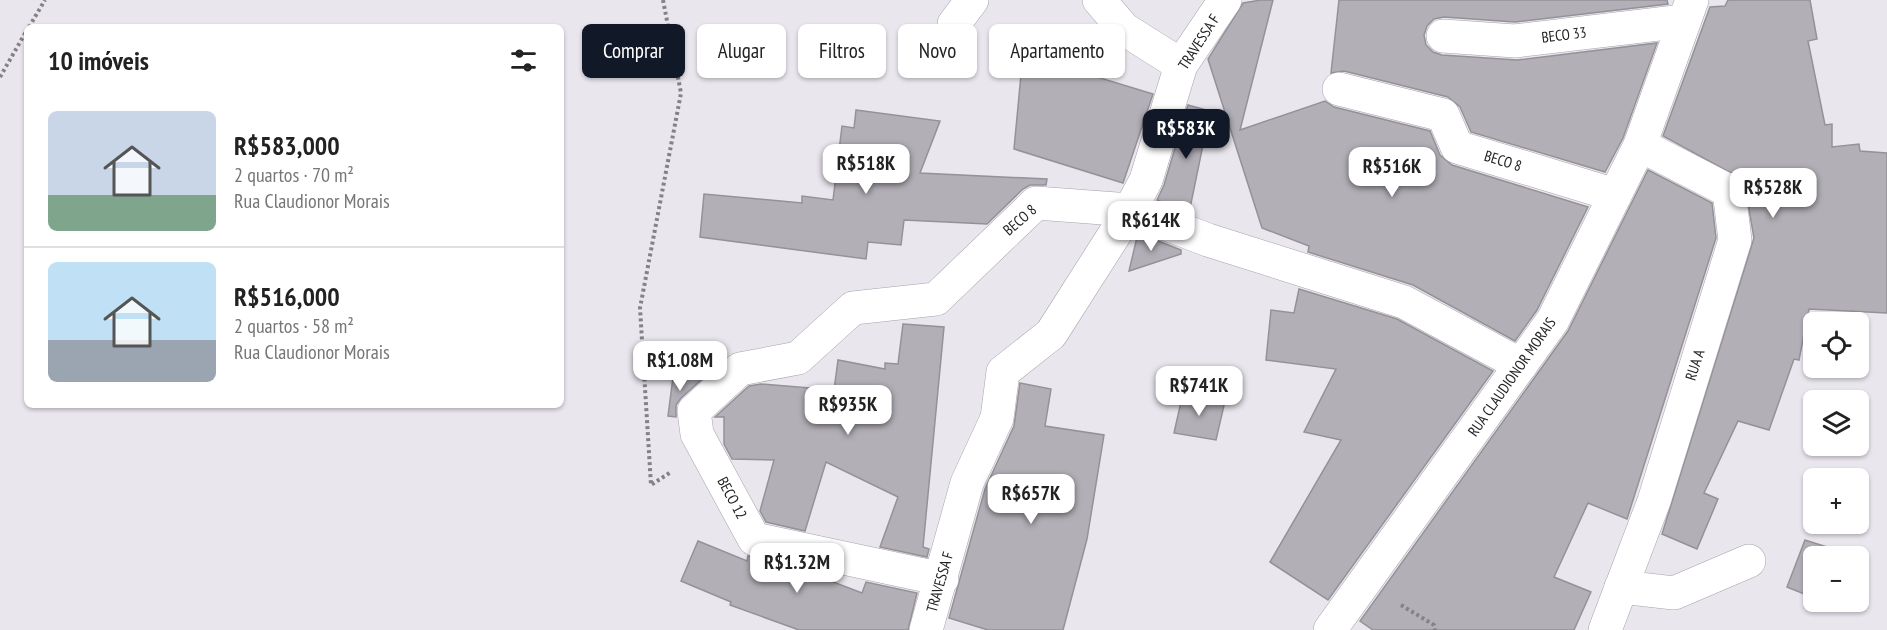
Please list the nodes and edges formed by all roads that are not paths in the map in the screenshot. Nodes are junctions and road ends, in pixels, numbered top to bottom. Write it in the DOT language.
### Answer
graph roads {
  1 [pos="1099,0"];
  2 [pos="1225,0"];
  3 [pos="1688,11"];
  4 [pos="1443,36"];
  5 [pos="1181,65"];
  6 [pos="1339,89"];
  7 [pos="1640,145"];
  8 [pos="1615,195"];
  9 [pos="1130,210"];
  10 [pos="1521,365"];
  11 [pos="694,411"];
  12 [pos="1749,561"];
  13 [pos="942,579"];
  14 [pos="1621,587"];
  15 [pos="927,630"];
  16 [pos="1330,630"];
  17 [pos="1605,630"];
  1 -- 5 [label="street"];
  2 -- 5 [label="street, TRAVESSA F"];
  3 -- 4 [label="street, BECO 33"];
  3 -- 7 [label="street, RUA CLAUDIONOR MORAIS"];
  5 -- 9 [label="street, TRAVESSA F"];
  6 -- 8 [label="street, BECO 8"];
  7 -- 8 [label="street, RUA CLAUDIONOR MORAIS"];
  7 -- 14 [label="street, RUA A"];
  8 -- 10 [label="street, RUA CLAUDIONOR MORAIS"];
  9 -- 10 [label="street, BECO 8"];
  9 -- 11 [label="street, BECO 8"];
  9 -- 13 [label="street, TRAVESSA F"];
  10 -- 16 [label="street, RUA CLAUDIONOR MORAIS"];
  11 -- 13 [label="street, BECO 12"];
  12 -- 14 [label="street"];
  13 -- 15 [label="street, TRAVESSA F"];
  14 -- 17 [label="street, RUA A"];
}
